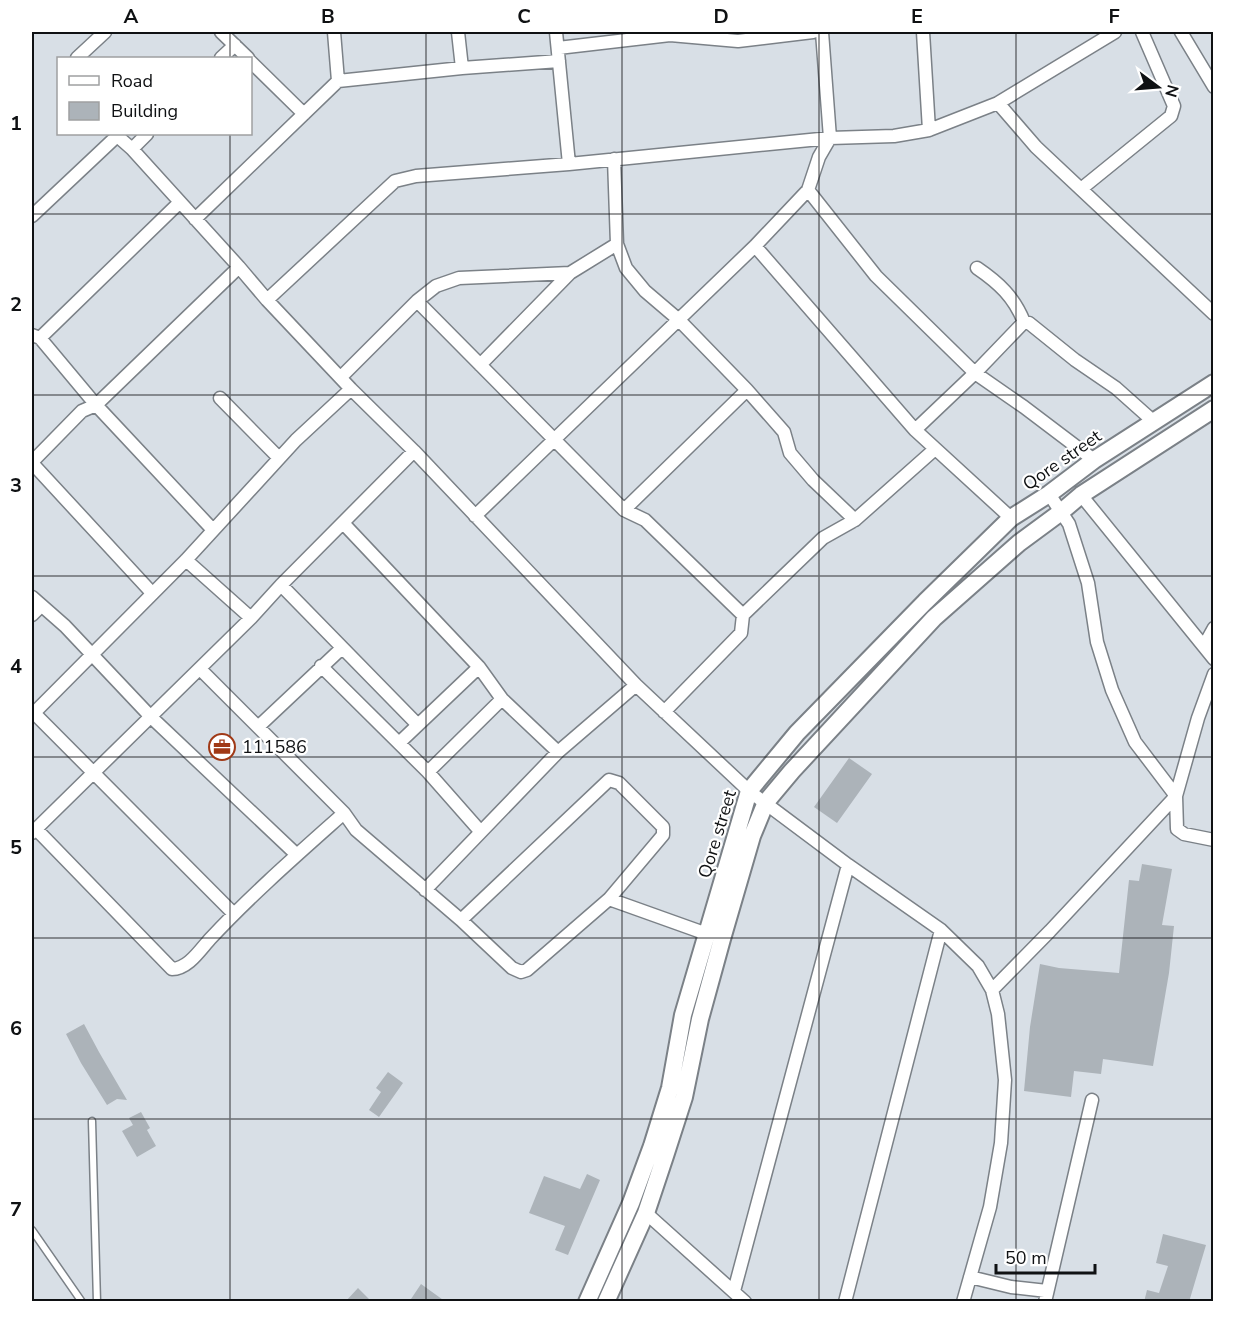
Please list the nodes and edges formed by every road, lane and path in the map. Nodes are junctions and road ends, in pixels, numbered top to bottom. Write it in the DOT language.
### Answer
graph roads {
  1 [pos="105,32"];
  2 [pos="221,32"];
  3 [pos="334,32"];
  4 [pos="458,32"];
  5 [pos="556,32"];
  6 [pos="813,32"];
  7 [pos="822,32"];
  8 [pos="923,32"];
  9 [pos="1115,32"];
  10 [pos="1142,32"];
  11 [pos="1181,32"];
  12 [pos="669,33"];
  13 [pos="235,45"];
  14 [pos="558,48"];
  15 [pos="78,57"];
  16 [pos="222,57"];
  17 [pos="246,57"];
  18 [pos="559,61"];
  19 [pos="252,63"];
  20 [pos="462,68"];
  21 [pos="338,81"];
  22 [pos="1214,87"];
  23 [pos="998,103"];
  24 [pos="304,114"];
  25 [pos="929,130"];
  26 [pos="116,135"];
  27 [pos="146,135"];
  28 [pos="830,138"];
  29 [pos="132,149"];
  30 [pos="614,159"];
  31 [pos="569,164"];
  32 [pos="1081,189"];
  33 [pos="808,190"];
  34 [pos="180,202"];
  35 [pos="32,216"];
  36 [pos="195,219"];
  37 [pos="617,244"];
  38 [pos="755,246"];
  39 [pos="239,267"];
  40 [pos="977,267"];
  41 [pos="570,273"];
  42 [pos="267,300"];
  43 [pos="417,301"];
  44 [pos="1214,314"];
  45 [pos="679,320"];
  46 [pos="1024,322"];
  47 [pos="36,336"];
  48 [pos="480,365"];
  49 [pos="975,373"];
  50 [pos="341,377"];
  51 [pos="1214,383"];
  52 [pos="351,389"];
  53 [pos="747,390"];
  54 [pos="220,398"];
  55 [pos="96,405"];
  56 [pos="1214,409"];
  57 [pos="1153,422"];
  58 [pos="915,430"];
  59 [pos="554,439"];
  60 [pos="1118,444"];
  61 [pos="935,449"];
  62 [pos="414,451"];
  63 [pos="279,458"];
  64 [pos="1094,460"];
  65 [pos="32,462"];
  66 [pos="1131,462"];
  67 [pos="1049,494"];
  68 [pos="1081,495"];
  69 [pos="624,510"];
  70 [pos="1061,512"];
  71 [pos="475,516"];
  72 [pos="1011,518"];
  73 [pos="855,520"];
  74 [pos="343,523"];
  75 [pos="213,530"];
  76 [pos="186,560"];
  77 [pos="281,585"];
  78 [pos="152,593"];
  79 [pos="35,606"];
  80 [pos="743,615"];
  81 [pos="252,618"];
  82 [pos="1214,628"];
  83 [pos="1204,646"];
  84 [pos="342,648"];
  85 [pos="92,656"];
  86 [pos="1214,659"];
  87 [pos="321,666"];
  88 [pos="479,667"];
  89 [pos="200,669"];
  90 [pos="1214,674"];
  91 [pos="636,685"];
  92 [pos="502,699"];
  93 [pos="664,712"];
  94 [pos="33,714"];
  95 [pos="151,717"];
  96 [pos="417,724"];
  97 [pos="259,726"];
  98 [pos="399,742"];
  99 [pos="558,752"];
  100 [pos="94,772"];
  101 [pos="428,772"];
  102 [pos="749,791"];
  103 [pos="1176,796"];
  104 [pos="766,802"];
  105 [pos="344,813"];
  106 [pos="34,831"];
  107 [pos="480,831"];
  108 [pos="1214,840"];
  109 [pos="297,855"];
  110 [pos="848,865"];
  111 [pos="425,890"];
  112 [pos="609,899"];
  113 [pos="234,914"];
  114 [pos="461,920"];
  115 [pos="941,930"];
  116 [pos="706,934"];
  117 [pos="992,990"];
  118 [pos="1092,1100"];
  119 [pos="92,1121"];
  120 [pos="646,1212"];
  121 [pos="32,1230"];
  122 [pos="970,1277"];
  123 [pos="734,1291"];
  124 [pos="1046,1296"];
  125 [pos="82,1302"];
  126 [pos="97,1302"];
  127 [pos="587,1302"];
  128 [pos="606,1302"];
  129 [pos="745,1302"];
  130 [pos="844,1302"];
  131 [pos="963,1302"];
  1 -- 15 [label="street"];
  2 -- 13 [label="street"];
  3 -- 21 [label="street"];
  4 -- 20 [label="street"];
  5 -- 14 [label="street"];
  6 -- 12 [label="street"];
  7 -- 28 [label="street"];
  8 -- 25 [label="street"];
  9 -- 23 [label="street"];
  10 -- 32 [label="street"];
  11 -- 22 [label="street"];
  12 -- 14 [label="street"];
  13 -- 16 [label="street"];
  13 -- 17 [label="street"];
  14 -- 18 [label="street"];
  18 -- 20 [label="street"];
  18 -- 31 [label="street"];
  19 -- 24 [label="street"];
  20 -- 21 [label="street"];
  21 -- 24 [label="street"];
  23 -- 25 [label="street"];
  23 -- 32 [label="street"];
  24 -- 36 [label="street"];
  25 -- 28 [label="street"];
  26 -- 29 [label="street"];
  26 -- 35 [label="street"];
  27 -- 29 [label="street"];
  28 -- 30 [label="street"];
  28 -- 33 [label="street"];
  29 -- 34 [label="street"];
  30 -- 31 [label="street"];
  30 -- 37 [label="street"];
  31 -- 42 [label="street"];
  32 -- 44 [label="street"];
  33 -- 38 [label="street"];
  33 -- 49 [label="street"];
  34 -- 36 [label="street"];
  34 -- 47 [label="street"];
  36 -- 39 [label="street"];
  37 -- 41 [label="street"];
  37 -- 45 [label="street"];
  38 -- 45 [label="street"];
  38 -- 58 [label="street"];
  39 -- 42 [label="street"];
  39 -- 55 [label="street"];
  40 -- 46 [label="street"];
  41 -- 43 [label="street"];
  41 -- 48 [label="street"];
  42 -- 50 [label="street"];
  43 -- 48 [label="street"];
  43 -- 50 [label="street"];
  45 -- 53 [label="street"];
  45 -- 59 [label="street"];
  46 -- 49 [label="street"];
  46 -- 57 [label="street"];
  47 -- 55 [label="street"];
  48 -- 59 [label="street"];
  49 -- 58 [label="street"];
  49 -- 64 [label="street"];
  50 -- 52 [label="street"];
  51 -- 57 [label="street, Qore street"];
  52 -- 62 [label="street"];
  52 -- 63 [label="street"];
  53 -- 69 [label="street"];
  53 -- 73 [label="street"];
  54 -- 63 [label="street"];
  55 -- 65 [label="street"];
  55 -- 75 [label="street"];
  56 -- 66 [label="street, Qore street"];
  57 -- 60 [label="street, Qore street"];
  58 -- 61 [label="street"];
  59 -- 69 [label="street"];
  59 -- 71 [label="street"];
  60 -- 64 [label="street, Qore street"];
  60 -- 66 [label="street"];
  61 -- 72 [label="street"];
  61 -- 73 [label="street"];
  62 -- 71 [label="street"];
  62 -- 74 [label="street"];
  63 -- 75 [label="street"];
  64 -- 67 [label="street, Qore street"];
  65 -- 78 [label="street"];
  66 -- 68 [label="street, Qore street"];
  67 -- 70 [label="street"];
  67 -- 72 [label="street, Qore street"];
  68 -- 70 [label="street, Qore street"];
  68 -- 83 [label="street"];
  69 -- 80 [label="street"];
  70 -- 103 [label="street"];
  70 -- 104 [label="street, Qore street"];
  71 -- 91 [label="street"];
  72 -- 102 [label="street, Qore street"];
  73 -- 80 [label="street"];
  74 -- 77 [label="street"];
  74 -- 88 [label="street"];
  75 -- 76 [label="street"];
  76 -- 78 [label="street"];
  76 -- 81 [label="street"];
  77 -- 81 [label="street"];
  77 -- 84 [label="street"];
  78 -- 85 [label="street"];
  79 -- 85 [label="street"];
  80 -- 93 [label="street"];
  81 -- 89 [label="street"];
  82 -- 83 [label="street"];
  83 -- 86 [label="street"];
  84 -- 87 [label="street"];
  84 -- 96 [label="street"];
  85 -- 94 [label="street"];
  85 -- 95 [label="street"];
  87 -- 97 [label="street"];
  87 -- 98 [label="street"];
  88 -- 92 [label="street"];
  88 -- 96 [label="street"];
  89 -- 95 [label="street"];
  89 -- 97 [label="street"];
  90 -- 103 [label="street"];
  91 -- 93 [label="street"];
  91 -- 99 [label="street"];
  92 -- 99 [label="street"];
  92 -- 101 [label="street"];
  93 -- 102 [label="street"];
  94 -- 100 [label="street"];
  95 -- 100 [label="street"];
  95 -- 109 [label="street"];
  96 -- 98 [label="street"];
  97 -- 105 [label="street"];
  98 -- 101 [label="street"];
  99 -- 107 [label="street"];
  100 -- 106 [label="street"];
  100 -- 113 [label="street"];
  101 -- 107 [label="street"];
  102 -- 104 [label="street"];
  102 -- 116 [label="street, Qore street"];
  103 -- 108 [label="street"];
  103 -- 117 [label="street"];
  104 -- 110 [label="street"];
  104 -- 120 [label="street, Qore street"];
  105 -- 109 [label="street"];
  105 -- 111 [label="street"];
  106 -- 113 [label="street"];
  107 -- 111 [label="street"];
  109 -- 113 [label="street"];
  110 -- 115 [label="street"];
  110 -- 123 [label="street"];
  111 -- 114 [label="street"];
  112 -- 114 [label="street"];
  112 -- 114 [label="street"];
  112 -- 116 [label="street"];
  115 -- 117 [label="street"];
  115 -- 130 [label="street"];
  116 -- 127 [label="street, Qore street"];
  117 -- 122 [label="street"];
  118 -- 124 [label="street"];
  119 -- 126 [label="lane"];
  120 -- 123 [label="street"];
  120 -- 128 [label="street, Qore street"];
  121 -- 125 [label="lane"];
  122 -- 124 [label="street"];
  122 -- 131 [label="street"];
  123 -- 129 [label="street"];
}
